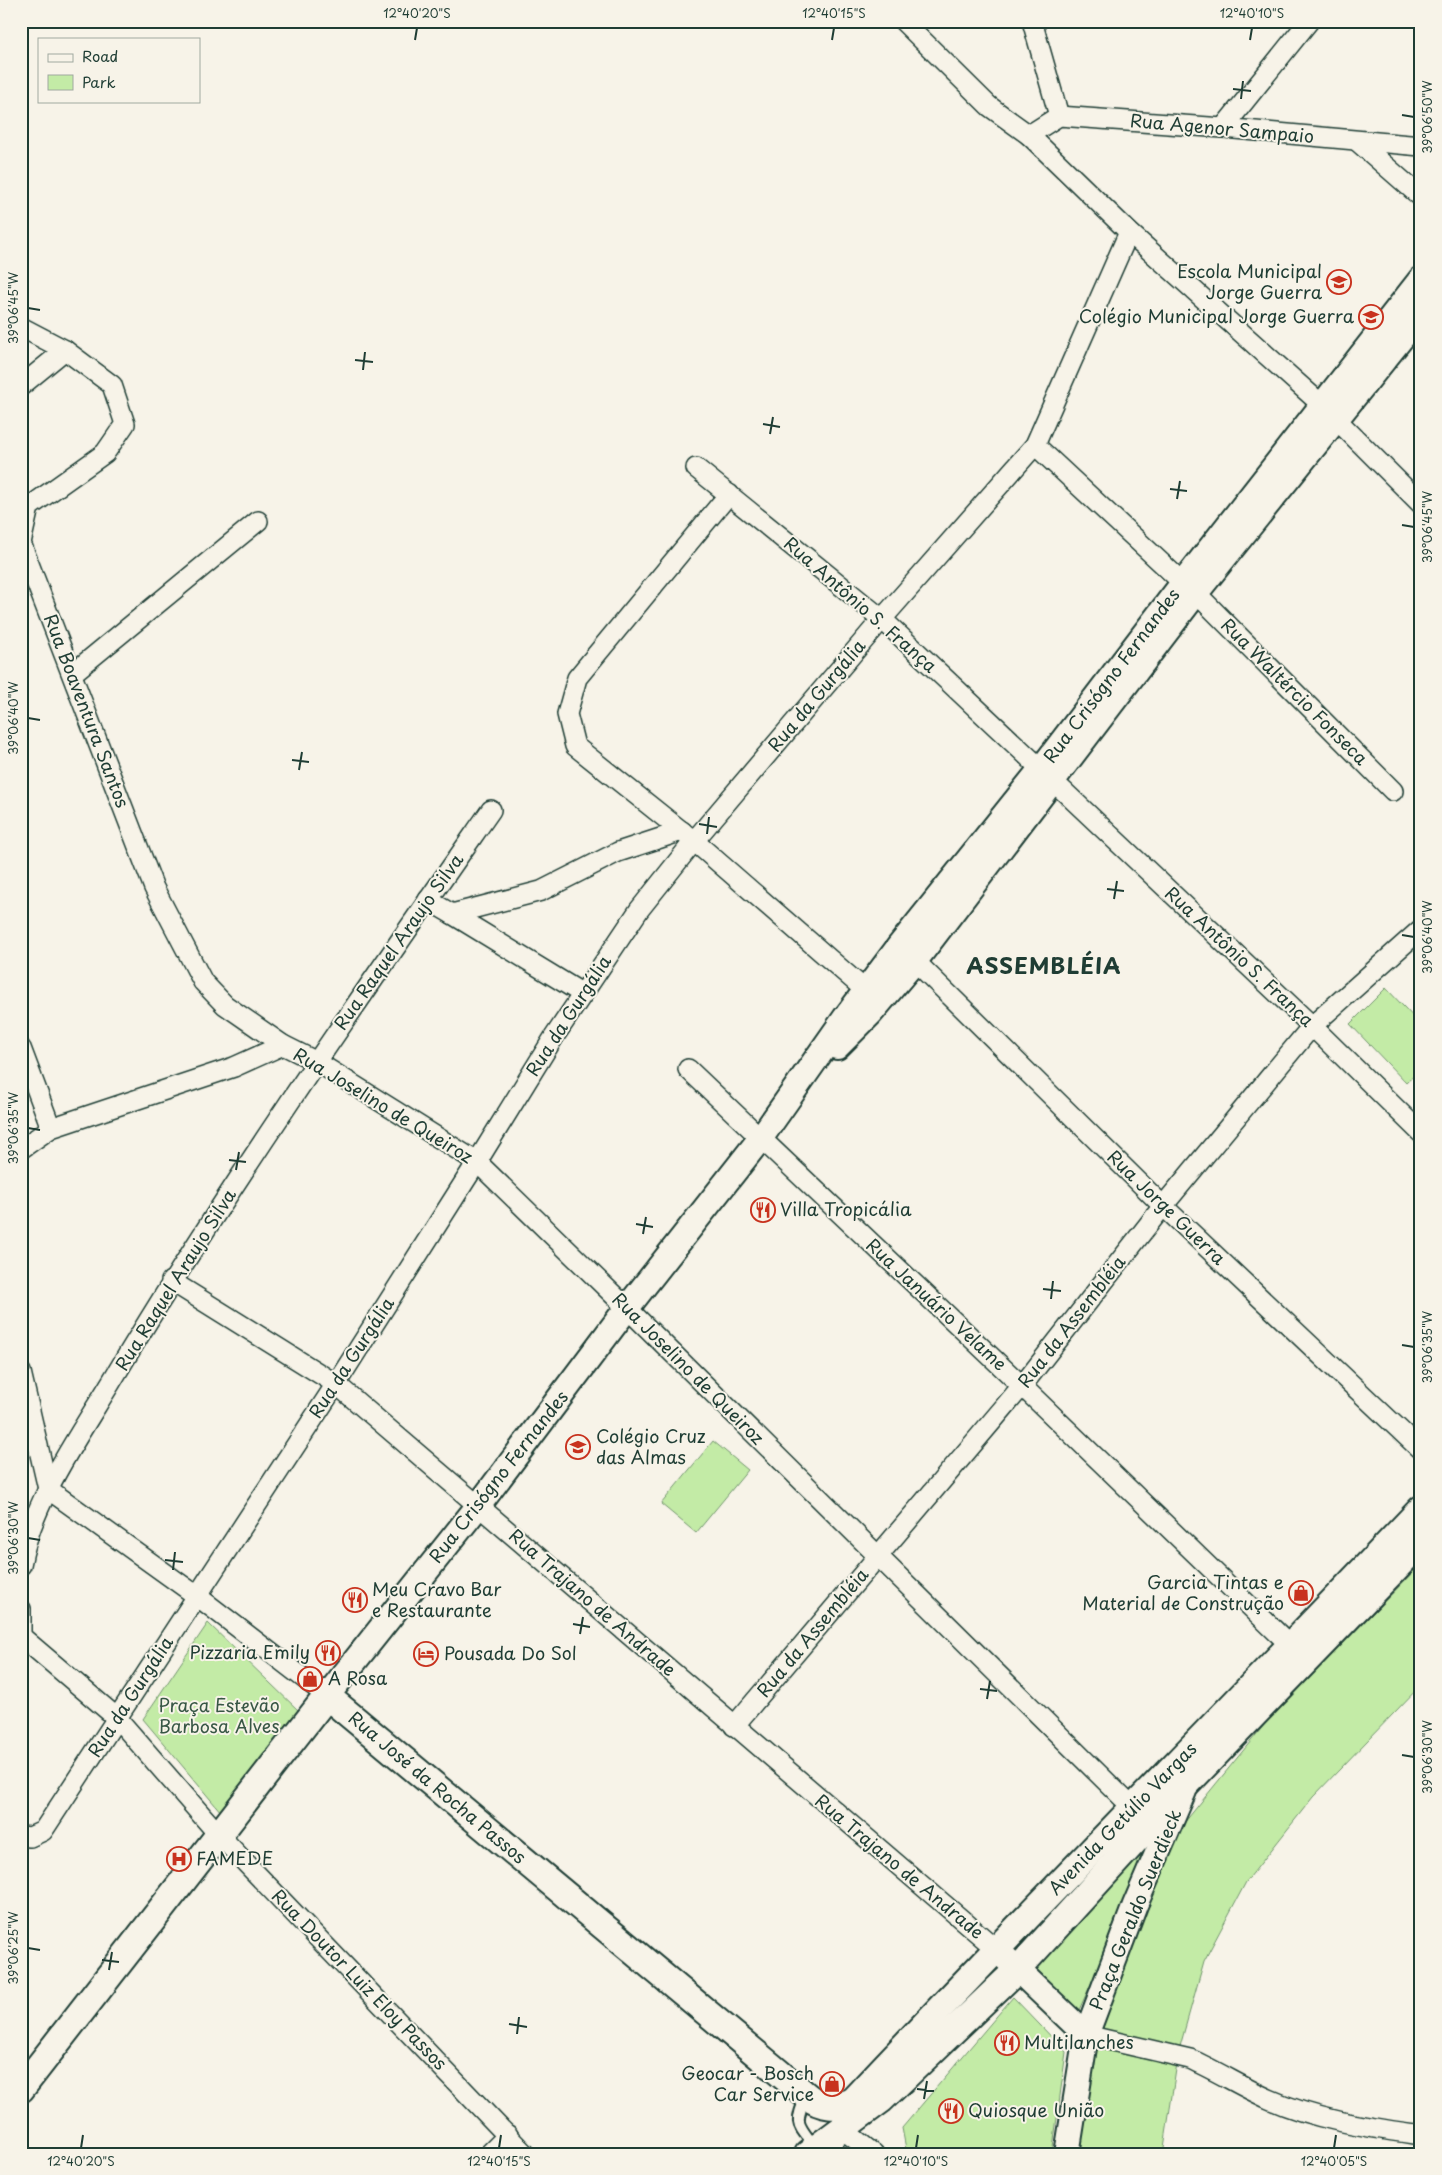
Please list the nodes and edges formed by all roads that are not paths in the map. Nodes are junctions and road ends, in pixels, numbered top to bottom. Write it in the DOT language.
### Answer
graph roads {
  1 [pos="903,21"];
  2 [pos="1032,21"];
  3 [pos="1309,21"];
  4 [pos="1059,116"];
  5 [pos="1223,128"];
  6 [pos="1029,135"];
  7 [pos="1357,141"];
  8 [pos="1421,146"];
  9 [pos="1421,197"];
  10 [pos="1130,232"];
  11 [pos="1421,279"];
  12 [pos="1421,314"];
  13 [pos="21,327"];
  14 [pos="65,350"];
  15 [pos="21,386"];
  16 [pos="1329,412"];
  17 [pos="1035,445"];
  18 [pos="696,468"];
  19 [pos="729,494"];
  20 [pos="1421,504"];
  21 [pos="258,521"];
  22 [pos="1190,588"];
  23 [pos="882,619"];
  24 [pos="73,673"];
  25 [pos="1048,775"];
  26 [pos="1393,791"];
  27 [pos="491,810"];
  28 [pos="688,836"];
  29 [pos="428,900"];
  30 [pos="452,914"];
  31 [pos="1421,929"];
  32 [pos="915,961"];
  33 [pos="203,982"];
  34 [pos="865,990"];
  35 [pos="583,994"];
  36 [pos="1312,1026"];
  37 [pos="282,1045"];
  38 [pos="21,1048"];
  39 [pos="317,1062"];
  40 [pos="688,1069"];
  41 [pos="806,1075"];
  42 [pos="51,1128"];
  43 [pos="1421,1134"];
  44 [pos="760,1139"];
  45 [pos="21,1150"];
  46 [pos="477,1162"];
  47 [pos="1164,1206"];
  48 [pos="172,1281"];
  49 [pos="627,1308"];
  50 [pos="21,1372"];
  51 [pos="336,1384"];
  52 [pos="1022,1386"];
  53 [pos="1421,1450"];
  54 [pos="48,1489"];
  55 [pos="479,1505"];
  56 [pos="1421,1509"];
  57 [pos="1421,1542"];
  58 [pos="878,1556"];
  59 [pos="21,1565"];
  60 [pos="197,1596"];
  61 [pos="21,1609"];
  62 [pos="22,1639"];
  63 [pos="1291,1646"];
  64 [pos="327,1696"];
  65 [pos="117,1718"];
  66 [pos="734,1726"];
  67 [pos="1186,1785"];
  68 [pos="1133,1808"];
  69 [pos="219,1835"];
  70 [pos="21,1836"];
  71 [pos="995,1948"];
  72 [pos="1018,1969"];
  73 [pos="1086,2035"];
  74 [pos="21,2089"];
  75 [pos="811,2099"];
  76 [pos="841,2128"];
  77 [pos="1421,2132"];
  78 [pos="508,2135"];
  79 [pos="812,2151"];
  80 [pos="489,2154"];
  81 [pos="525,2154"];
  82 [pos="874,2154"];
  83 [pos="1067,2154"];
  1 -- 6 [label="street"];
  2 -- 4 [label="street"];
  3 -- 5 [label="street"];
  4 -- 5 [label="street, Rua Agenor Sampaio"];
  4 -- 6 [label="street"];
  5 -- 7 [label="street, Rua Agenor Sampaio"];
  6 -- 10 [label="street"];
  7 -- 8 [label="street, Rua Agenor Sampaio"];
  7 -- 9 [label="street"];
  10 -- 16 [label="street"];
  10 -- 17 [label="street, Rua da Gurgália"];
  11 -- 16 [label="street, Rua Crisógno Fernandes"];
  12 -- 16 [label="street, Rua Crisógno Fernandes"];
  13 -- 14 [label="street"];
  14 -- 15 [label="street"];
  14 -- 24 [label="street, Rua Boaventura Santos"];
  16 -- 20 [label="street"];
  16 -- 22 [label="street, Rua Crisógno Fernandes"];
  17 -- 22 [label="street, Rua Waltércio Fonseca"];
  17 -- 23 [label="street, Rua da Gurgália"];
  18 -- 19 [label="street, Rua Antônio S. França"];
  19 -- 23 [label="street, Rua Antônio S. França"];
  19 -- 28 [label="street"];
  21 -- 24 [label="street"];
  22 -- 25 [label="street, Rua Crisógno Fernandes"];
  22 -- 26 [label="street, Rua Waltércio Fonseca"];
  23 -- 25 [label="street, Rua Antônio S. França"];
  23 -- 28 [label="street, Rua da Gurgália"];
  24 -- 33 [label="street, Rua Boaventura Santos"];
  25 -- 32 [label="street, Rua Crisógno Fernandes"];
  25 -- 34 [label="street, Rua Crisógno Fernandes"];
  25 -- 36 [label="street, Rua Antônio S. França"];
  27 -- 29 [label="street, Rua Raquel Araujo Silva"];
  28 -- 30 [label="street"];
  28 -- 34 [label="street"];
  28 -- 35 [label="street, Rua da Gurgália"];
  29 -- 30 [label="street"];
  29 -- 39 [label="street, Rua Raquel Araujo Silva"];
  30 -- 35 [label="street"];
  31 -- 36 [label="street, Rua da Assembléia"];
  32 -- 41 [label="street, Rua Crisógno Fernandes"];
  32 -- 47 [label="street, Rua Jorge Guerra"];
  33 -- 37 [label="street, Rua Joselino de Queiroz"];
  34 -- 41 [label="street, Rua Crisógno Fernandes"];
  35 -- 46 [label="street, Rua da Gurgália"];
  36 -- 43 [label="street, Rua Antônio S. França"];
  36 -- 47 [label="street, Rua da Assembléia"];
  37 -- 39 [label="street, Rua Joselino de Queiroz"];
  37 -- 42 [label="street"];
  38 -- 42 [label="street"];
  39 -- 46 [label="street, Rua Joselino de Queiroz"];
  39 -- 48 [label="street, Rua Raquel Araujo Silva"];
  40 -- 44 [label="street, Rua Januário Velame"];
  41 -- 44 [label="street, Rua Crisógno Fernandes"];
  42 -- 45 [label="street"];
  44 -- 49 [label="street, Rua Crisógno Fernandes"];
  44 -- 52 [label="street, Rua Januário Velame"];
  46 -- 49 [label="street, Rua Joselino de Queiroz"];
  46 -- 51 [label="street, Rua da Gurgália"];
  47 -- 52 [label="street, Rua da Assembléia"];
  47 -- 53 [label="street, Rua Jorge Guerra"];
  48 -- 51 [label="street, Rua Trajano de Andrade"];
  48 -- 54 [label="street, Rua Raquel Araujo Silva"];
  49 -- 55 [label="street, Rua Crisógno Fernandes"];
  49 -- 58 [label="street, Rua Joselino de Queiroz"];
  50 -- 54 [label="street"];
  51 -- 55 [label="street, Rua Trajano de Andrade"];
  51 -- 60 [label="street, Rua da Gurgália"];
  52 -- 58 [label="street, Rua da Assembléia"];
  52 -- 63 [label="street, Rua Januário Velame"];
  54 -- 59 [label="street, Rua Raquel Araujo Silva"];
  54 -- 60 [label="street, Rua José da Rocha Passos"];
  55 -- 64 [label="street, Rua Crisógno Fernandes"];
  55 -- 66 [label="street, Rua Trajano de Andrade"];
  56 -- 63 [label="main road, Avenida Getúlio Vargas"];
  57 -- 67 [label="main road, Avenida Getúlio Vargas"];
  58 -- 66 [label="street, Rua da Assembléia"];
  58 -- 68 [label="street, Rua Joselino de Queiroz"];
  60 -- 64 [label="street, Rua José da Rocha Passos"];
  60 -- 65 [label="street, Rua da Gurgália"];
  61 -- 62 [label="street"];
  62 -- 65 [label="street, Rua Doutor Luiz Eloy Passos"];
  63 -- 68 [label="main road, Avenida Getúlio Vargas"];
  64 -- 69 [label="main road, Rua Crisógno Fernandes"];
  64 -- 75 [label="main road, Rua José da Rocha Passos"];
  65 -- 69 [label="street, Rua Doutor Luiz Eloy Passos"];
  65 -- 70 [label="street, Rua da Gurgália"];
  66 -- 71 [label="street, Rua Trajano de Andrade"];
  67 -- 72 [label="main road, Avenida Getúlio Vargas"];
  67 -- 73 [label="street, Praça Geraldo Suerdieck"];
  68 -- 71 [label="main road, Avenida Getúlio Vargas"];
  69 -- 74 [label="main road, Rua Crisógno Fernandes"];
  69 -- 78 [label="street, Rua Doutor Luiz Eloy Passos"];
  71 -- 72 [label="street"];
  71 -- 75 [label="main road, Avenida Getúlio Vargas"];
  72 -- 73 [label="street"];
  72 -- 76 [label="main road, Avenida Getúlio Vargas"];
  73 -- 77 [label="street"];
  73 -- 83 [label="street, Praça Geraldo Suerdieck"];
  75 -- 79 [label="lane"];
  76 -- 79 [label="main road, Avenida Getúlio Vargas"];
  76 -- 82 [label="street"];
  78 -- 80 [label="street"];
  78 -- 81 [label="street, Rua Doutor Luiz Eloy Passos"];
}
